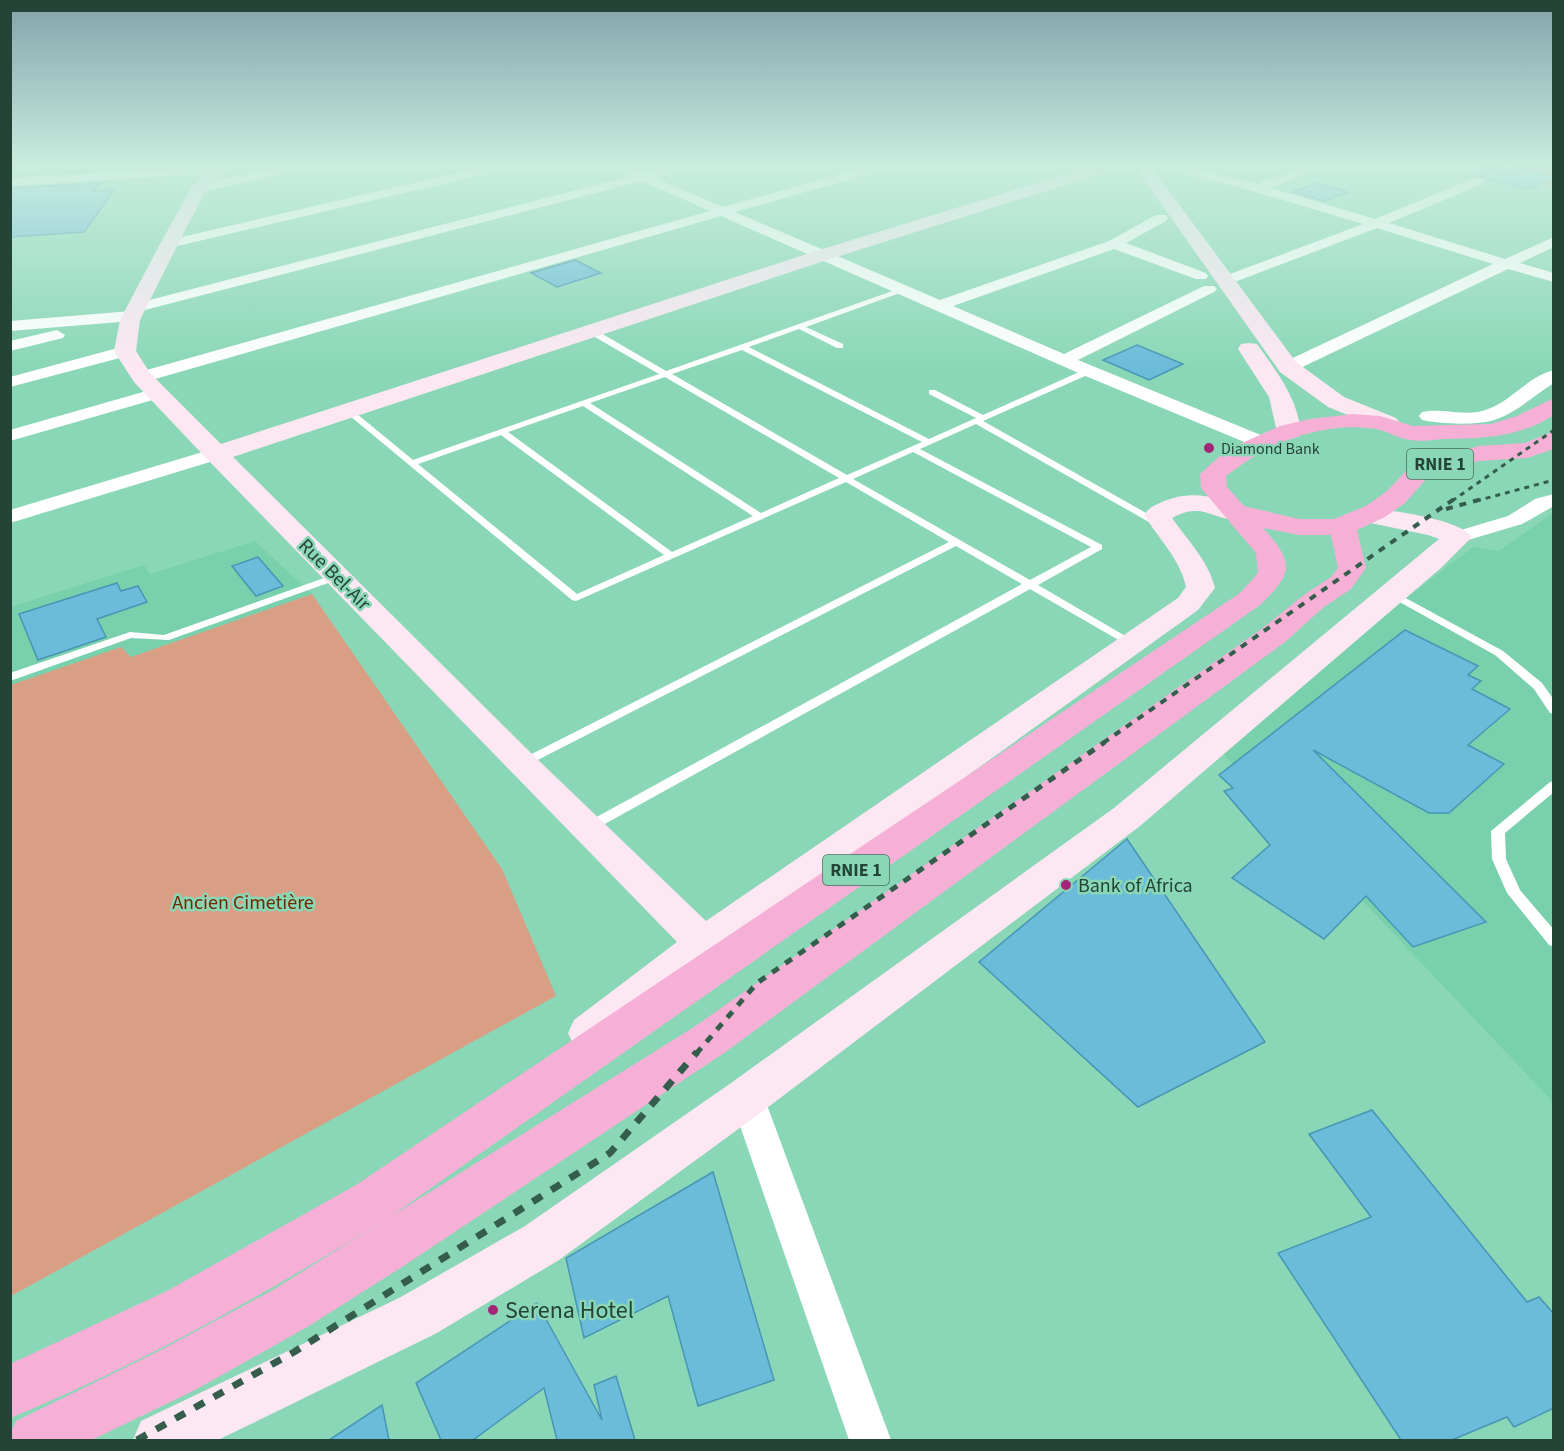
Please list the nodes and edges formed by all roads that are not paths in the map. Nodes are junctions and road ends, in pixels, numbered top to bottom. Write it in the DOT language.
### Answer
graph roads {
  1 [pos="177,232"];
  2 [pos="221,232"];
  3 [pos="439,232"];
  4 [pos="654,232"];
  5 [pos="770,232"];
  6 [pos="896,232"];
  7 [pos="1136,232"];
  8 [pos="1172,232"];
  9 [pos="1182,232"];
  10 [pos="1354,232"];
  11 [pos="1401,232"];
  12 [pos="1554,241"];
  13 [pos="169,244"];
  14 [pos="1114,244"];
  15 [pos="824,255"];
  16 [pos="1507,264"];
  17 [pos="1554,278"];
  18 [pos="1212,282"];
  19 [pos="904,290"];
  20 [pos="939,306"];
  21 [pos="133,314"];
  22 [pos="1228,318"];
  23 [pos="10,326"];
  24 [pos="800,327"];
  25 [pos="591,331"];
  26 [pos="1241,337"];
  27 [pos="10,346"];
  28 [pos="840,346"];
  29 [pos="743,347"];
  30 [pos="125,351"];
  31 [pos="1065,360"];
  32 [pos="1288,367"];
  33 [pos="1089,371"];
  34 [pos="666,374"];
  35 [pos="1554,375"];
  36 [pos="10,382"];
  37 [pos="150,385"];
  38 [pos="932,392"];
  39 [pos="584,403"];
  40 [pos="1554,405"];
  41 [pos="348,411"];
  42 [pos="980,419"];
  43 [pos="1408,424"];
  44 [pos="502,432"];
  45 [pos="10,436"];
  46 [pos="1275,437"];
  47 [pos="1554,438"];
  48 [pos="929,442"];
  49 [pos="914,449"];
  50 [pos="216,454"];
  51 [pos="413,463"];
  52 [pos="1418,472"];
  53 [pos="1214,474"];
  54 [pos="846,478"];
  55 [pos="1397,496"];
  56 [pos="1554,500"];
  57 [pos="1235,512"];
  58 [pos="10,517"];
  59 [pos="761,517"];
  60 [pos="1356,520"];
  61 [pos="1161,521"];
  62 [pos="1447,533"];
  63 [pos="956,542"];
  64 [pos="671,556"];
  65 [pos="338,576"];
  66 [pos="1030,585"];
  67 [pos="1391,593"];
  68 [pos="1133,644"];
  69 [pos="10,677"];
  70 [pos="1554,710"];
  71 [pos="522,764"];
  72 [pos="1554,785"];
  73 [pos="586,828"];
  74 [pos="1554,940"];
  75 [pos="704,944"];
  76 [pos="747,1097"];
  77 [pos="372,1201"];
  78 [pos="10,1392"];
  79 [pos="34,1440"];
  80 [pos="160,1440"];
  81 [pos="870,1440"];
  1 -- 13 [label="main road"];
  2 -- 13 [label="street"];
  3 -- 21 [label="street"];
  4 -- 37 [label="street"];
  5 -- 15 [label="street"];
  6 -- 15 [label="main road"];
  7 -- 14 [label="street"];
  8 -- 18 [label="main road"];
  9 -- 18 [label="main road"];
  10 -- 18 [label="street"];
  11 -- 16 [label="street"];
  12 -- 16 [label="street"];
  13 -- 21 [label="main road"];
  14 -- 18 [label="street"];
  14 -- 20 [label="street"];
  15 -- 19 [label="street"];
  15 -- 25 [label="main road"];
  16 -- 17 [label="street"];
  16 -- 32 [label="street"];
  18 -- 22 [label="main road"];
  18 -- 31 [label="street"];
  18 -- 32 [label="main road"];
  19 -- 20 [label="street"];
  19 -- 24 [label="lane"];
  20 -- 31 [label="street"];
  21 -- 23 [label="street"];
  21 -- 27 [label="street"];
  21 -- 30 [label="main road"];
  24 -- 28 [label="lane"];
  24 -- 29 [label="lane"];
  25 -- 34 [label="lane"];
  25 -- 41 [label="main road"];
  26 -- 46 [label="main road"];
  29 -- 34 [label="lane"];
  29 -- 48 [label="lane"];
  30 -- 36 [label="street"];
  30 -- 37 [label="main road, Rue Bel-Air"];
  31 -- 33 [label="street"];
  32 -- 43 [label="main road"];
  33 -- 42 [label="lane"];
  33 -- 46 [label="street"];
  34 -- 39 [label="lane"];
  34 -- 54 [label="lane"];
  35 -- 43 [label="street"];
  37 -- 45 [label="street"];
  37 -- 50 [label="main road, Rue Bel-Air"];
  38 -- 42 [label="lane"];
  39 -- 44 [label="lane"];
  39 -- 59 [label="lane"];
  40 -- 43 [label="highway, RNIE 1"];
  41 -- 50 [label="main road"];
  41 -- 51 [label="lane"];
  42 -- 48 [label="lane"];
  42 -- 61 [label="lane"];
  43 -- 46 [label="highway, RNIE 1"];
  43 -- 52 [label="highway, RNIE 1"];
  44 -- 51 [label="lane"];
  44 -- 64 [label="lane"];
  46 -- 53 [label="highway, RNIE 1"];
  47 -- 52 [label="highway, RNIE 1"];
  48 -- 49 [label="lane"];
  49 -- 54 [label="lane"];
  49 -- 66 [label="lane"];
  50 -- 58 [label="street"];
  50 -- 65 [label="main road, Rue Bel-Air"];
  51 -- 64 [label="lane"];
  52 -- 55 [label="highway, RNIE 1"];
  53 -- 57 [label="highway, RNIE 1"];
  53 -- 61 [label="main road"];
  54 -- 59 [label="lane"];
  54 -- 63 [label="lane"];
  55 -- 60 [label="highway, RNIE 1"];
  55 -- 62 [label="main road"];
  56 -- 62 [label="street"];
  57 -- 60 [label="highway, RNIE 1"];
  57 -- 61 [label="main road"];
  57 -- 77 [label="highway, RNIE 1"];
  59 -- 64 [label="lane"];
  60 -- 62 [label="main road"];
  60 -- 79 [label="highway, RNIE 1"];
  61 -- 68 [label="main road"];
  62 -- 67 [label="main road"];
  63 -- 66 [label="lane"];
  63 -- 71 [label="lane"];
  65 -- 69 [label="lane"];
  65 -- 71 [label="main road, Rue Bel-Air"];
  66 -- 68 [label="lane"];
  66 -- 73 [label="lane"];
  67 -- 70 [label="lane"];
  67 -- 76 [label="main road"];
  68 -- 75 [label="main road"];
  71 -- 73 [label="main road, Rue Bel-Air"];
  72 -- 74 [label="lane"];
  73 -- 75 [label="main road, Rue Bel-Air"];
  75 -- 77 [label="main road"];
  76 -- 80 [label="main road"];
  76 -- 81 [label="street"];
  77 -- 78 [label="highway, RNIE 1"];
}
